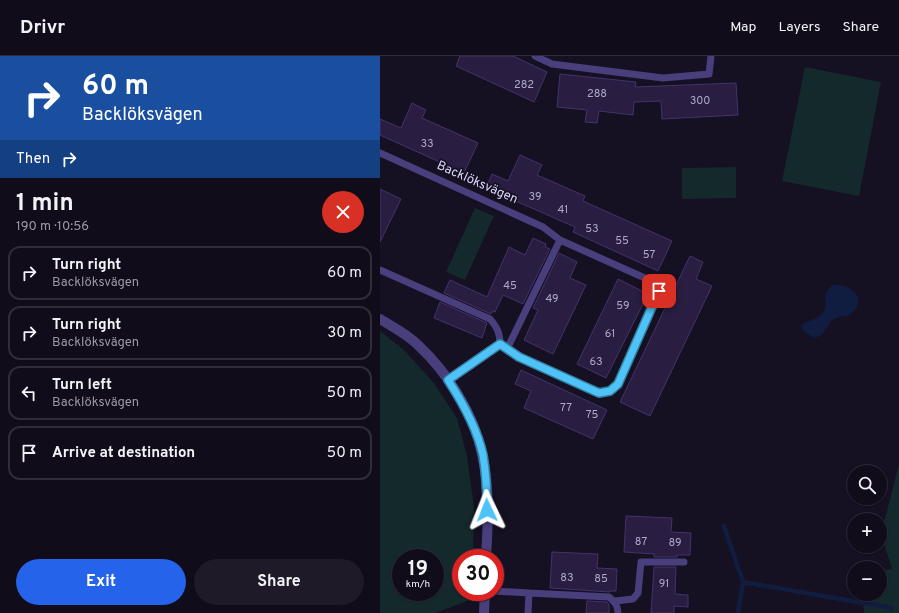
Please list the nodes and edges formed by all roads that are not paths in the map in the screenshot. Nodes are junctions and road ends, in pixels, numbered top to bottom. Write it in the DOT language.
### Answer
graph roads {
  1 [pos="535,56"];
  2 [pos="711,56"];
  3 [pos="380,153"];
  4 [pos="560,240"];
  5 [pos="380,270"];
  6 [pos="380,319"];
  7 [pos="504,346"];
  8 [pos="448,380"];
  9 [pos="486,549"];
  10 [pos="684,562"];
  11 [pos="504,592"];
  12 [pos="529,593"];
  13 [pos="485,601"];
  14 [pos="615,601"];
  15 [pos="484,613"];
  16 [pos="528,613"];
  17 [pos="618,613"];
  1 -- 2 [label="lane"];
  3 -- 4 [label="lane, Backlöksvägen"];
  4 -- 7 [label="lane"];
  4 -- 7 [label="lane, Backlöksvägen"];
  5 -- 7 [label="lane"];
  6 -- 8 [label="street"];
  7 -- 8 [label="street"];
  8 -- 9 [label="street"];
  10 -- 14 [label="lane"];
  11 -- 12 [label="lane"];
  12 -- 14 [label="lane"];
  12 -- 16 [label="lane"];
  13 -- 15 [label="street"];
  14 -- 17 [label="lane"];
}
